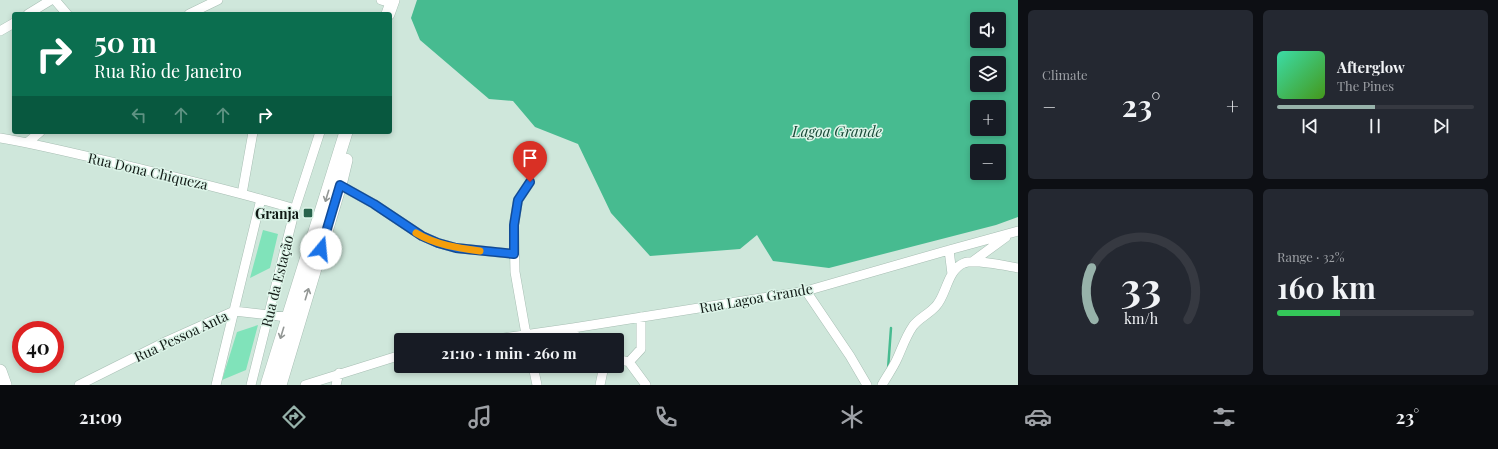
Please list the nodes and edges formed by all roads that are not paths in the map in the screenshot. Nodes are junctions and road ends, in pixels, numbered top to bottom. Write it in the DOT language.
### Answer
graph roads {
  1 [pos="51,0"];
  2 [pos="55,0"];
  3 [pos="218,0"];
  4 [pos="31,12"];
  5 [pos="65,12"];
  6 [pos="193,12"];
  7 [pos="12,24"];
  8 [pos="0,31"];
  9 [pos="38,134"];
  10 [pos="253,134"];
  11 [pos="319,134"];
  12 [pos="346,134"];
  13 [pos="353,134"];
  14 [pos="0,138"];
  15 [pos="28,142"];
  16 [pos="530,182"];
  17 [pos="340,185"];
  18 [pos="242,194"];
  19 [pos="261,199"];
  20 [pos="295,209"];
  21 [pos="324,220"];
  22 [pos="1015,232"];
  23 [pos="949,250"];
  24 [pos="514,254"];
  25 [pos="972,262"];
  26 [pos="1018,268"];
  27 [pos="952,274"];
  28 [pos="806,291"];
  29 [pos="234,311"];
  30 [pos="268,315"];
  31 [pos="287,317"];
  32 [pos="641,317"];
  33 [pos="573,328"];
  34 [pos="525,333"];
  35 [pos="550,333"];
  36 [pos="574,333"];
  37 [pos="394,357"];
  38 [pos="624,361"];
  39 [pos="630,362"];
  40 [pos="0,371"];
  41 [pos="339,373"];
  42 [pos="534,373"];
  43 [pos="603,373"];
  44 [pos="865,384"];
  45 [pos="5,385"];
  46 [pos="79,385"];
  47 [pos="216,385"];
  48 [pos="251,385"];
  49 [pos="267,385"];
  50 [pos="280,385"];
  51 [pos="305,385"];
  52 [pos="336,385"];
  53 [pos="537,385"];
  54 [pos="600,385"];
  55 [pos="646,385"];
  56 [pos="882,385"];
  1 -- 4 [label="street"];
  2 -- 5 [label="street"];
  3 -- 6 [label="street"];
  7 -- 8 [label="street"];
  9 -- 15 [label="street"];
  10 -- 18 [label="street"];
  11 -- 20 [label="street, Rua da Estação"];
  12 -- 21 [label="street, one-way"];
  13 -- 17 [label="street"];
  14 -- 15 [label="street, Rua Dona Chiqueza"];
  15 -- 18 [label="street, Rua Dona Chiqueza"];
  16 -- 24 [label="street"];
  17 -- 21 [label="street"];
  17 -- 24 [label="street"];
  18 -- 19 [label="street, Rua Dona Chiqueza"];
  19 -- 20 [label="street, Rua Dona Chiqueza"];
  19 -- 29 [label="street"];
  20 -- 30 [label="street, Rua da Estação"];
  21 -- 31 [label="street"];
  50 -- 21 [label="street, one-way"];
  22 -- 23 [label="street, Rua Lagoa Grande"];
  22 -- 25 [label="street"];
  23 -- 27 [label="street"];
  23 -- 28 [label="street, Rua Lagoa Grande"];
  24 -- 34 [label="street"];
  25 -- 26 [label="street"];
  25 -- 27 [label="street"];
  27 -- 56 [label="street"];
  28 -- 32 [label="street, Rua Lagoa Grande"];
  28 -- 44 [label="street"];
  29 -- 30 [label="street, Rua Pessoa Anta"];
  29 -- 46 [label="street, Rua Pessoa Anta"];
  29 -- 47 [label="street"];
  30 -- 31 [label="street, Rua Pessoa Anta"];
  30 -- 48 [label="street, Rua da Estação"];
  31 -- 49 [label="street, one-way"];
  32 -- 33 [label="street, Rua Lagoa Grande"];
  32 -- 39 [label="street"];
  33 -- 35 [label="street, Rua Lagoa Grande"];
  33 -- 36 [label="street"];
  37 -- 41 [label="street"];
  38 -- 39 [label="street"];
  39 -- 55 [label="street"];
  40 -- 45 [label="street"];
  41 -- 51 [label="street"];
  41 -- 52 [label="street"];
  42 -- 53 [label="street"];
  43 -- 54 [label="street"];
}
